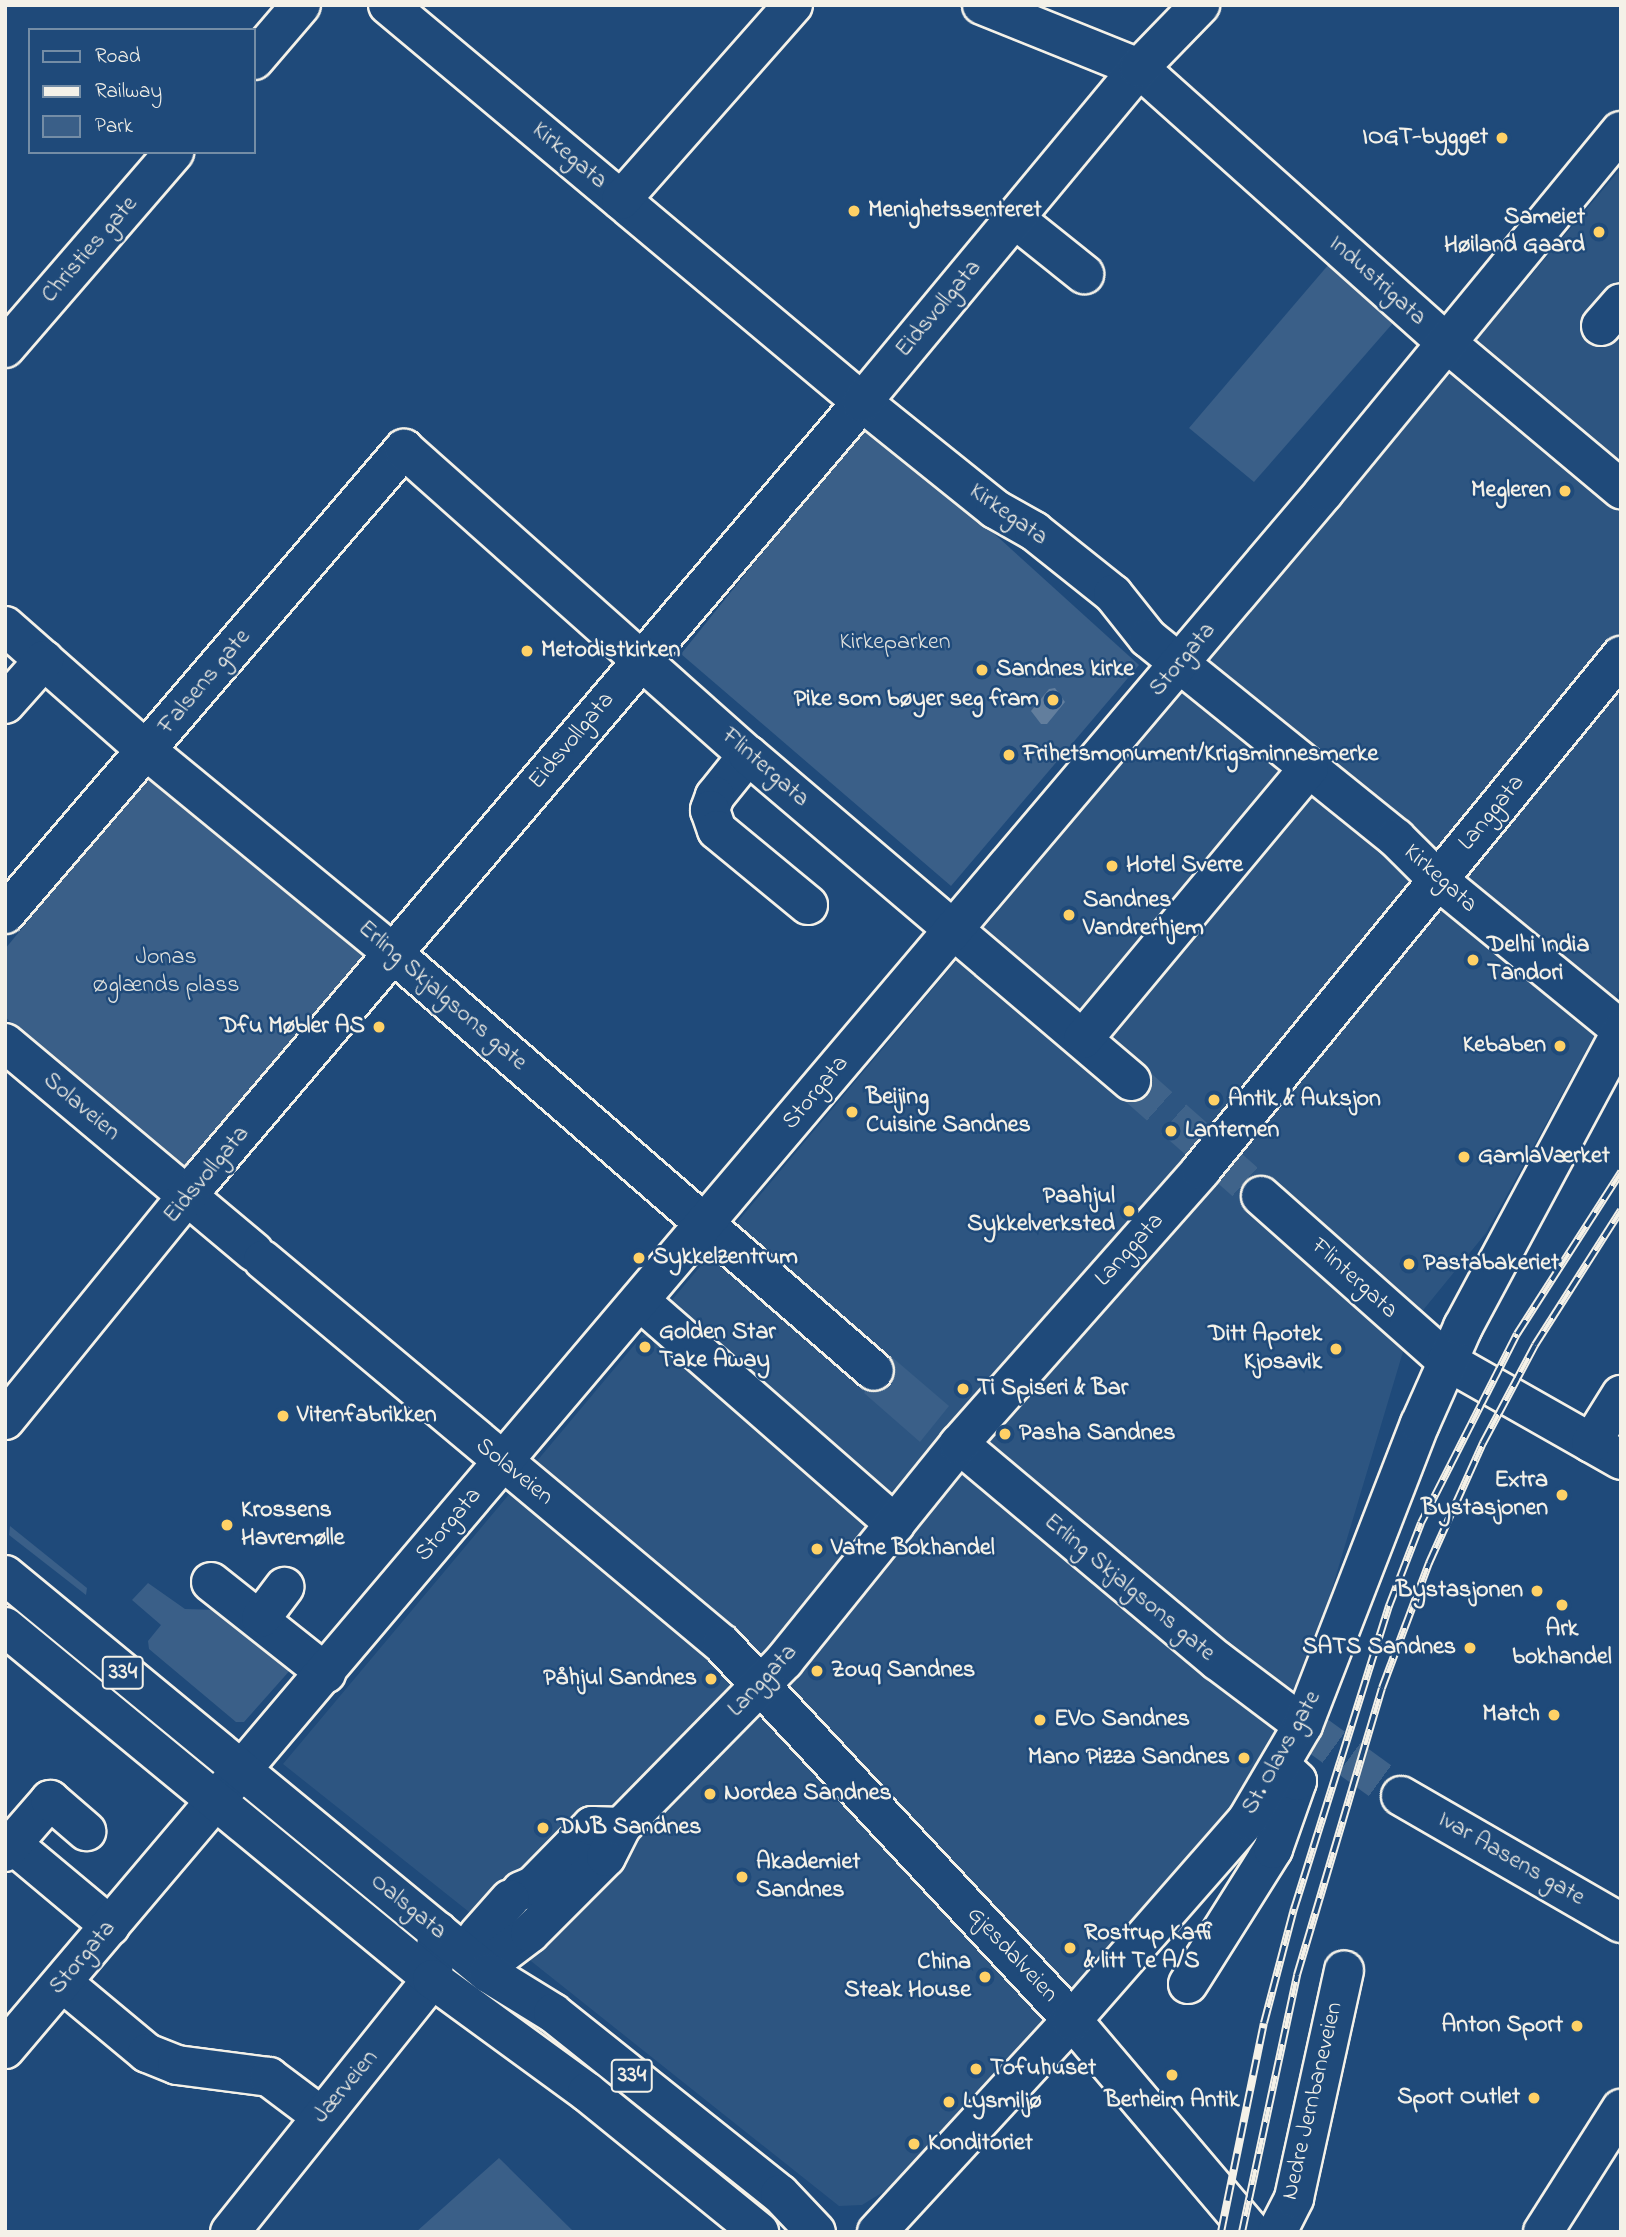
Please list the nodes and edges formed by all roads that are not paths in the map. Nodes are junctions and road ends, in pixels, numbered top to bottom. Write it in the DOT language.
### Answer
graph roads {
  1 [pos="301,5"];
  2 [pos="388,5"];
  3 [pos="793,5"];
  4 [pos="982,5"];
  5 [pos="1188,12"];
  6 [pos="256,58"];
  7 [pos="1139,68"];
  8 [pos="1621,131"];
  9 [pos="172,154"];
  10 [pos="621,200"];
  11 [pos="1014,218"];
  12 [pos="1084,274"];
  13 [pos="1448,344"];
  14 [pos="5,348"];
  15 [pos="862,402"];
  16 [pos="404,449"];
  17 [pos="1621,489"];
  18 [pos="5,626"];
  19 [pos="1621,656"];
  20 [pos="44,660"];
  21 [pos="640,660"];
  22 [pos="1181,663"];
  23 [pos="5,704"];
  24 [pos="147,751"];
  25 [pos="748,755"];
  26 [pos="1309,768"];
  27 [pos="1438,880"];
  28 [pos="808,905"];
  29 [pos="5,914"];
  30 [pos="955,927"];
  31 [pos="395,955"];
  32 [pos="1621,1031"];
  33 [pos="1083,1039"];
  34 [pos="5,1043"];
  35 [pos="1131,1081"];
  36 [pos="1261,1196"];
  37 [pos="187,1197"];
  38 [pos="706,1224"];
  39 [pos="640,1301"];
  40 [pos="1447,1362"];
  41 [pos="874,1371"];
  42 [pos="1621,1395"];
  43 [pos="5,1420"];
  44 [pos="959,1444"];
  45 [pos="1606,1451"];
  46 [pos="502,1462"];
  47 [pos="895,1524"];
  48 [pos="5,1575"];
  49 [pos="211,1582"];
  50 [pos="284,1587"];
  51 [pos="261,1618"];
  52 [pos="5,1627"];
  53 [pos="326,1673"];
  54 [pos="762,1686"];
  55 [pos="1303,1725"];
  56 [pos="1280,1765"];
  57 [pos="241,1772"];
  58 [pos="1401,1796"];
  59 [pos="218,1801"];
  60 [pos="86,1831"];
  61 [pos="8,1848"];
  62 [pos="1621,1923"];
  63 [pos="110,1926"];
  64 [pos="438,1931"];
  65 [pos="489,1945"];
  66 [pos="1344,1970"];
  67 [pos="432,1979"];
  68 [pos="63,1983"];
  69 [pos="1188,1984"];
  70 [pos="1072,2020"];
  71 [pos="5,2049"];
  72 [pos="1621,2109"];
  73 [pos="321,2116"];
  74 [pos="230,2232"];
  75 [pos="759,2232"];
  76 [pos="816,2232"];
  77 [pos="877,2232"];
  78 [pos="1252,2232"];
  79 [pos="1277,2232"];
  80 [pos="1543,2232"];
  1 -- 6 [label="street"];
  2 -- 10 [label="street, Kirkegata"];
  3 -- 10 [label="street"];
  4 -- 7 [label="street, Industrigata"];
  5 -- 7 [label="street, Eidsvollgata"];
  7 -- 11 [label="street, Eidsvollgata"];
  7 -- 13 [label="street, Industrigata"];
  8 -- 13 [label="street, Storgata"];
  9 -- 14 [label="street, Christies gate"];
  10 -- 15 [label="street, Kirkegata"];
  11 -- 12 [label="street"];
  11 -- 15 [label="street, Eidsvollgata"];
  13 -- 17 [label="street, Industrigata"];
  13 -- 22 [label="street, Storgata"];
  15 -- 21 [label="street, Eidsvollgata"];
  15 -- 22 [label="street, Kirkegata"];
  16 -- 21 [label="street, Flintergata"];
  16 -- 24 [label="street, Falsens gate"];
  18 -- 20 [label="street, Erling Skjalgsons gate"];
  19 -- 27 [label="street, Langgata"];
  20 -- 23 [label="street"];
  20 -- 24 [label="street, Erling Skjalgsons gate"];
  21 -- 25 [label="street, Flintergata"];
  21 -- 31 [label="street, Eidsvollgata"];
  22 -- 26 [label="street, Kirkegata"];
  22 -- 30 [label="street, Storgata"];
  24 -- 29 [label="street, Falsens gate"];
  24 -- 31 [label="street, Erling Skjalgsons gate"];
  25 -- 28 [label="street"];
  25 -- 30 [label="street, Flintergata"];
  26 -- 27 [label="street, Kirkegata"];
  26 -- 33 [label="street"];
  27 -- 32 [label="street, Kirkegata"];
  27 -- 44 [label="street, Langgata"];
  30 -- 33 [label="street, Flintergata"];
  30 -- 38 [label="street, Storgata"];
  31 -- 37 [label="street, Eidsvollgata"];
  31 -- 38 [label="street, Erling Skjalgsons gate"];
  32 -- 40 [label="street, St. Olavs gate"];
  33 -- 35 [label="street, Flintergata"];
  34 -- 37 [label="street, Solaveien"];
  36 -- 40 [label="street, Flintergata"];
  37 -- 43 [label="street, Eidsvollgata"];
  37 -- 46 [label="street, Solaveien"];
  38 -- 39 [label="street, Storgata"];
  38 -- 41 [label="street, Erling Skjalgsons gate"];
  39 -- 46 [label="street, Storgata"];
  39 -- 47 [label="street"];
  40 -- 45 [label="street, Flintergata"];
  40 -- 55 [label="street, St. Olavs gate"];
  42 -- 45 [label="street"];
  44 -- 47 [label="street, Langgata"];
  44 -- 55 [label="street, Erling Skjalgsons gate"];
  46 -- 53 [label="street, Storgata"];
  46 -- 54 [label="street, Solaveien"];
  47 -- 54 [label="street, Langgata"];
  48 -- 57 [label="street, Oalsgata / 334"];
  49 -- 51 [label="street"];
  50 -- 51 [label="street"];
  51 -- 53 [label="street"];
  52 -- 59 [label="street, Oalsgata / 334"];
  53 -- 57 [label="street, Storgata"];
  54 -- 65 [label="street, Langgata"];
  54 -- 70 [label="street, Gjesdalveien"];
  55 -- 56 [label="street, St. Olavs gate"];
  56 -- 69 [label="street"];
  56 -- 70 [label="street, St. Olavs gate"];
  57 -- 59 [label="street, Storgata"];
  57 -- 64 [label="street, Oalsgata / 334"];
  58 -- 62 [label="street, Ivar Aasens gate"];
  59 -- 63 [label="street, Storgata"];
  59 -- 67 [label="street, Oalsgata / 334"];
  60 -- 61 [label="street"];
  61 -- 63 [label="street"];
  63 -- 68 [label="street, Storgata"];
  64 -- 67 [label="street"];
  64 -- 76 [label="street, Oalsgata / 334"];
  66 -- 79 [label="street, Nedre Jernbaneveien"];
  67 -- 73 [label="street, Jærveien"];
  67 -- 75 [label="street, Oalsgata / 334"];
  68 -- 71 [label="street, Storgata"];
  68 -- 73 [label="street"];
  70 -- 77 [label="street, St. Olavs gate"];
  70 -- 78 [label="street, Gjesdalveien"];
  72 -- 80 [label="street"];
  73 -- 74 [label="street, Jærveien"];
}
